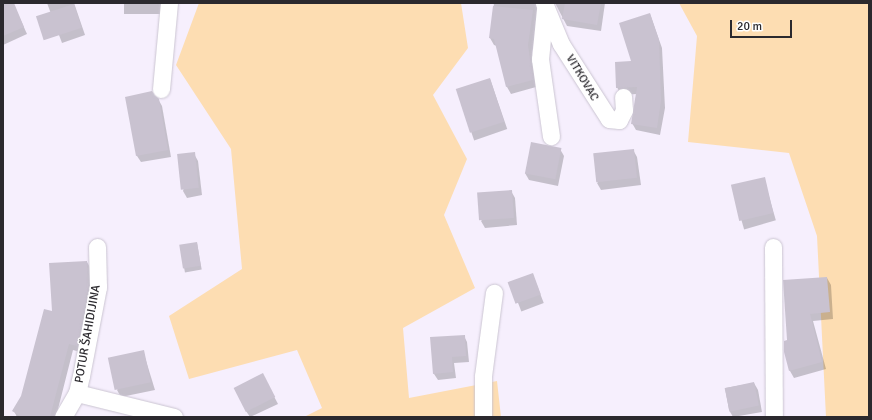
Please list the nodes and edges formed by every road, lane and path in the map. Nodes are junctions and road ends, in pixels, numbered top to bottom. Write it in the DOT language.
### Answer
graph roads {
  1 [pos="169,3"];
  2 [pos="545,6"];
  3 [pos="161,89"];
  4 [pos="623,96"];
  5 [pos="551,136"];
  6 [pos="97,247"];
  7 [pos="773,247"];
  8 [pos="494,293"];
  9 [pos="77,393"];
  10 [pos="63,417"];
  11 [pos="174,417"];
  12 [pos="483,417"];
  13 [pos="774,417"];
  1 -- 3 [label="street"];
  2 -- 4 [label="street, VITKOVAC"];
  2 -- 5 [label="street"];
  6 -- 9 [label="street, POTUR ŠAHIDIJINA"];
  7 -- 13 [label="street"];
  8 -- 12 [label="street"];
  9 -- 10 [label="street, POTUR ŠAHIDIJINA"];
  9 -- 11 [label="street"];
}
